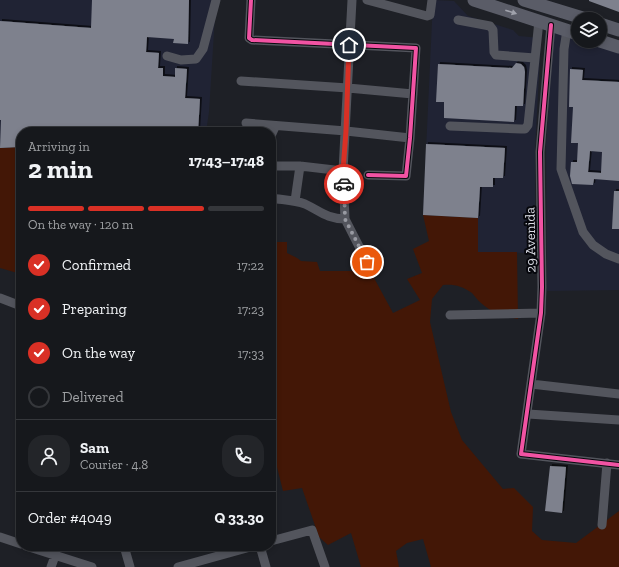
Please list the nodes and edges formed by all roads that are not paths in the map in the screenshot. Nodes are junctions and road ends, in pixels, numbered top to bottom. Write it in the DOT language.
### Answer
graph roads {
  1 [pos="216,0"];
  2 [pos="250,0"];
  3 [pos="352,0"];
  4 [pos="367,0"];
  5 [pos="432,0"];
  6 [pos="474,0"];
  7 [pos="524,0"];
  8 [pos="554,4"];
  9 [pos="571,12"];
  10 [pos="458,20"];
  11 [pos="545,23"];
  12 [pos="607,26"];
  13 [pos="619,30"];
  14 [pos="571,32"];
  15 [pos="571,34"];
  16 [pos="607,43"];
  17 [pos="349,45"];
  18 [pos="619,47"];
  19 [pos="167,56"];
  20 [pos="535,58"];
  21 [pos="241,81"];
  22 [pos="348,88"];
  23 [pos="414,94"];
  24 [pos="246,123"];
  25 [pos="450,126"];
  26 [pos="275,127"];
  27 [pos="276,127"];
  28 [pos="346,131"];
  29 [pos="410,138"];
  30 [pos="277,166"];
  31 [pos="300,166"];
  32 [pos="343,171"];
  33 [pos="368,175"];
  34 [pos="276,199"];
  35 [pos="295,201"];
  36 [pos="345,219"];
  37 [pos="619,260"];
  38 [pos="367,262"];
  39 [pos="0,300"];
  40 [pos="16,305"];
  41 [pos="541,313"];
  42 [pos="450,315"];
  43 [pos="531,384"];
  44 [pos="619,394"];
  45 [pos="528,414"];
  46 [pos="619,420"];
  47 [pos="607,463"];
  48 [pos="619,465"];
  49 [pos="602,525"];
  50 [pos="0,537"];
  51 [pos="276,540"];
  52 [pos="16,542"];
  53 [pos="40,551"];
  54 [pos="125,551"];
  55 [pos="238,551"];
  56 [pos="261,551"];
  57 [pos="55,556"];
  58 [pos="194,565"];
  59 [pos="51,567"];
  60 [pos="92,567"];
  61 [pos="130,567"];
  62 [pos="178,567"];
  63 [pos="266,567"];
  64 [pos="325,567"];
  1 -- 19 [label="street"];
  2 -- 17 [label="street"];
  3 -- 17 [label="street"];
  4 -- 5 [label="street"];
  6 -- 11 [label="highway, one-way"];
  7 -- 8 [label="highway"];
  8 -- 9 [label="highway"];
  10 -- 20 [label="street"];
  11 -- 14 [label="highway"];
  11 -- 20 [label="street"];
  11 -- 41 [label="street, 29 Avenida"];
  12 -- 13 [label="highway"];
  15 -- 37 [label="street"];
  16 -- 18 [label="highway"];
  17 -- 22 [label="street"];
  17 -- 23 [label="street"];
  20 -- 25 [label="street"];
  21 -- 22 [label="street"];
  22 -- 23 [label="street"];
  22 -- 28 [label="street"];
  23 -- 29 [label="street"];
  24 -- 26 [label="street"];
  27 -- 28 [label="street"];
  28 -- 29 [label="street"];
  28 -- 32 [label="street"];
  29 -- 33 [label="street"];
  30 -- 31 [label="street"];
  31 -- 32 [label="street"];
  31 -- 35 [label="street"];
  32 -- 36 [label="street"];
  34 -- 35 [label="street"];
  35 -- 36 [label="street"];
  36 -- 38 [label="street"];
  39 -- 40 [label="street"];
  41 -- 42 [label="street"];
  41 -- 43 [label="street, 29 Avenida"];
  43 -- 44 [label="street"];
  43 -- 45 [label="street, 29 Avenida"];
  45 -- 46 [label="street"];
  45 -- 47 [label="street, 29 Avenida"];
  47 -- 48 [label="street"];
  47 -- 49 [label="street"];
  50 -- 52 [label="street"];
  51 -- 64 [label="street"];
  53 -- 57 [label="street"];
  54 -- 61 [label="street"];
  55 -- 58 [label="street"];
  56 -- 63 [label="street"];
  57 -- 59 [label="street"];
  57 -- 60 [label="street"];
  58 -- 62 [label="street"];
}
